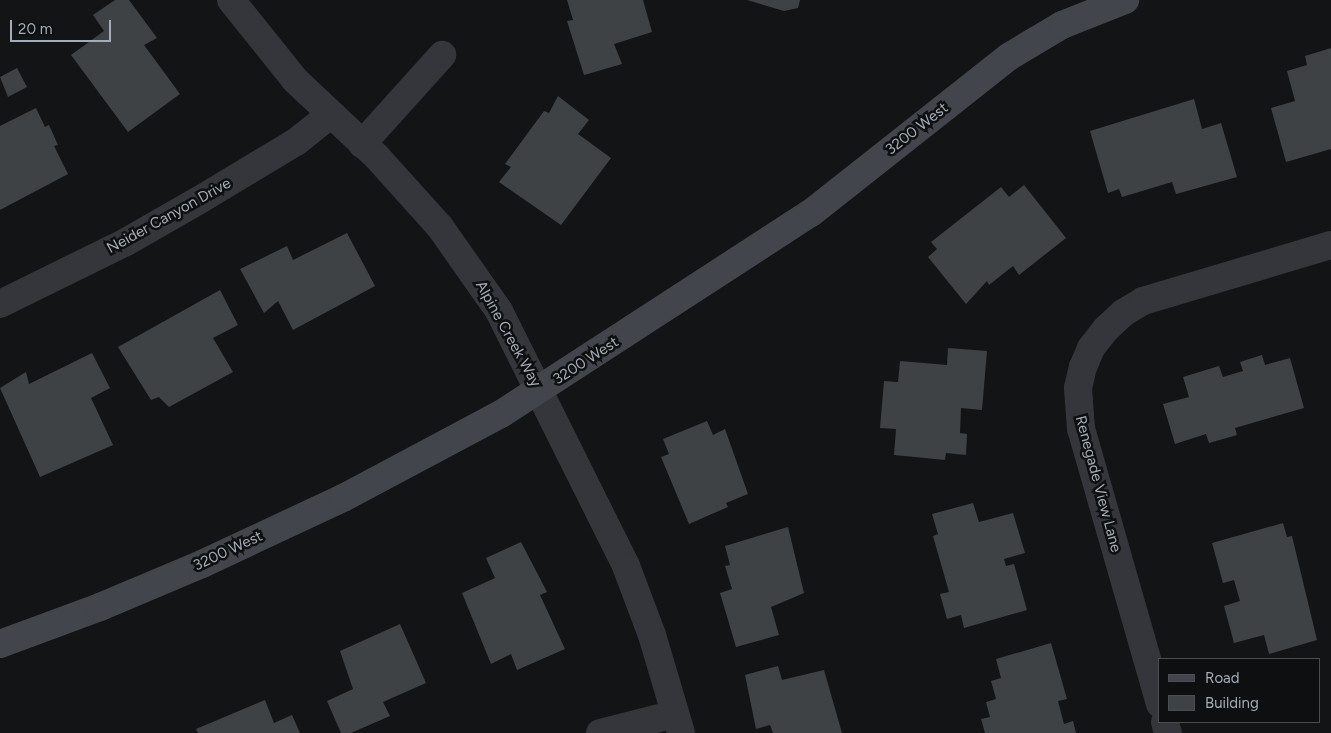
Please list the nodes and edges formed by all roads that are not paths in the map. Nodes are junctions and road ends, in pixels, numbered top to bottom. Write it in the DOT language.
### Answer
graph roads {
  1 [pos="230,0"];
  2 [pos="1125,0"];
  3 [pos="442,55"];
  4 [pos="330,115"];
  5 [pos="362,144"];
  6 [pos="1331,245"];
  7 [pos="0,304"];
  8 [pos="539,392"];
  9 [pos="0,644"];
  10 [pos="1158,697"];
  11 [pos="678,724"];
  12 [pos="600,733"];
  1 -- 4 [label="street, Alpine Creek Way"];
  2 -- 8 [label="street, 3200 West"];
  3 -- 5 [label="street"];
  4 -- 5 [label="street, Alpine Creek Way"];
  4 -- 7 [label="street, Neider Canyon Drive"];
  5 -- 8 [label="street, Alpine Creek Way"];
  6 -- 10 [label="street, Renegade View Lane"];
  8 -- 9 [label="street, 3200 West"];
  8 -- 11 [label="street, Alpine Creek Way"];
  11 -- 12 [label="street"];
}
